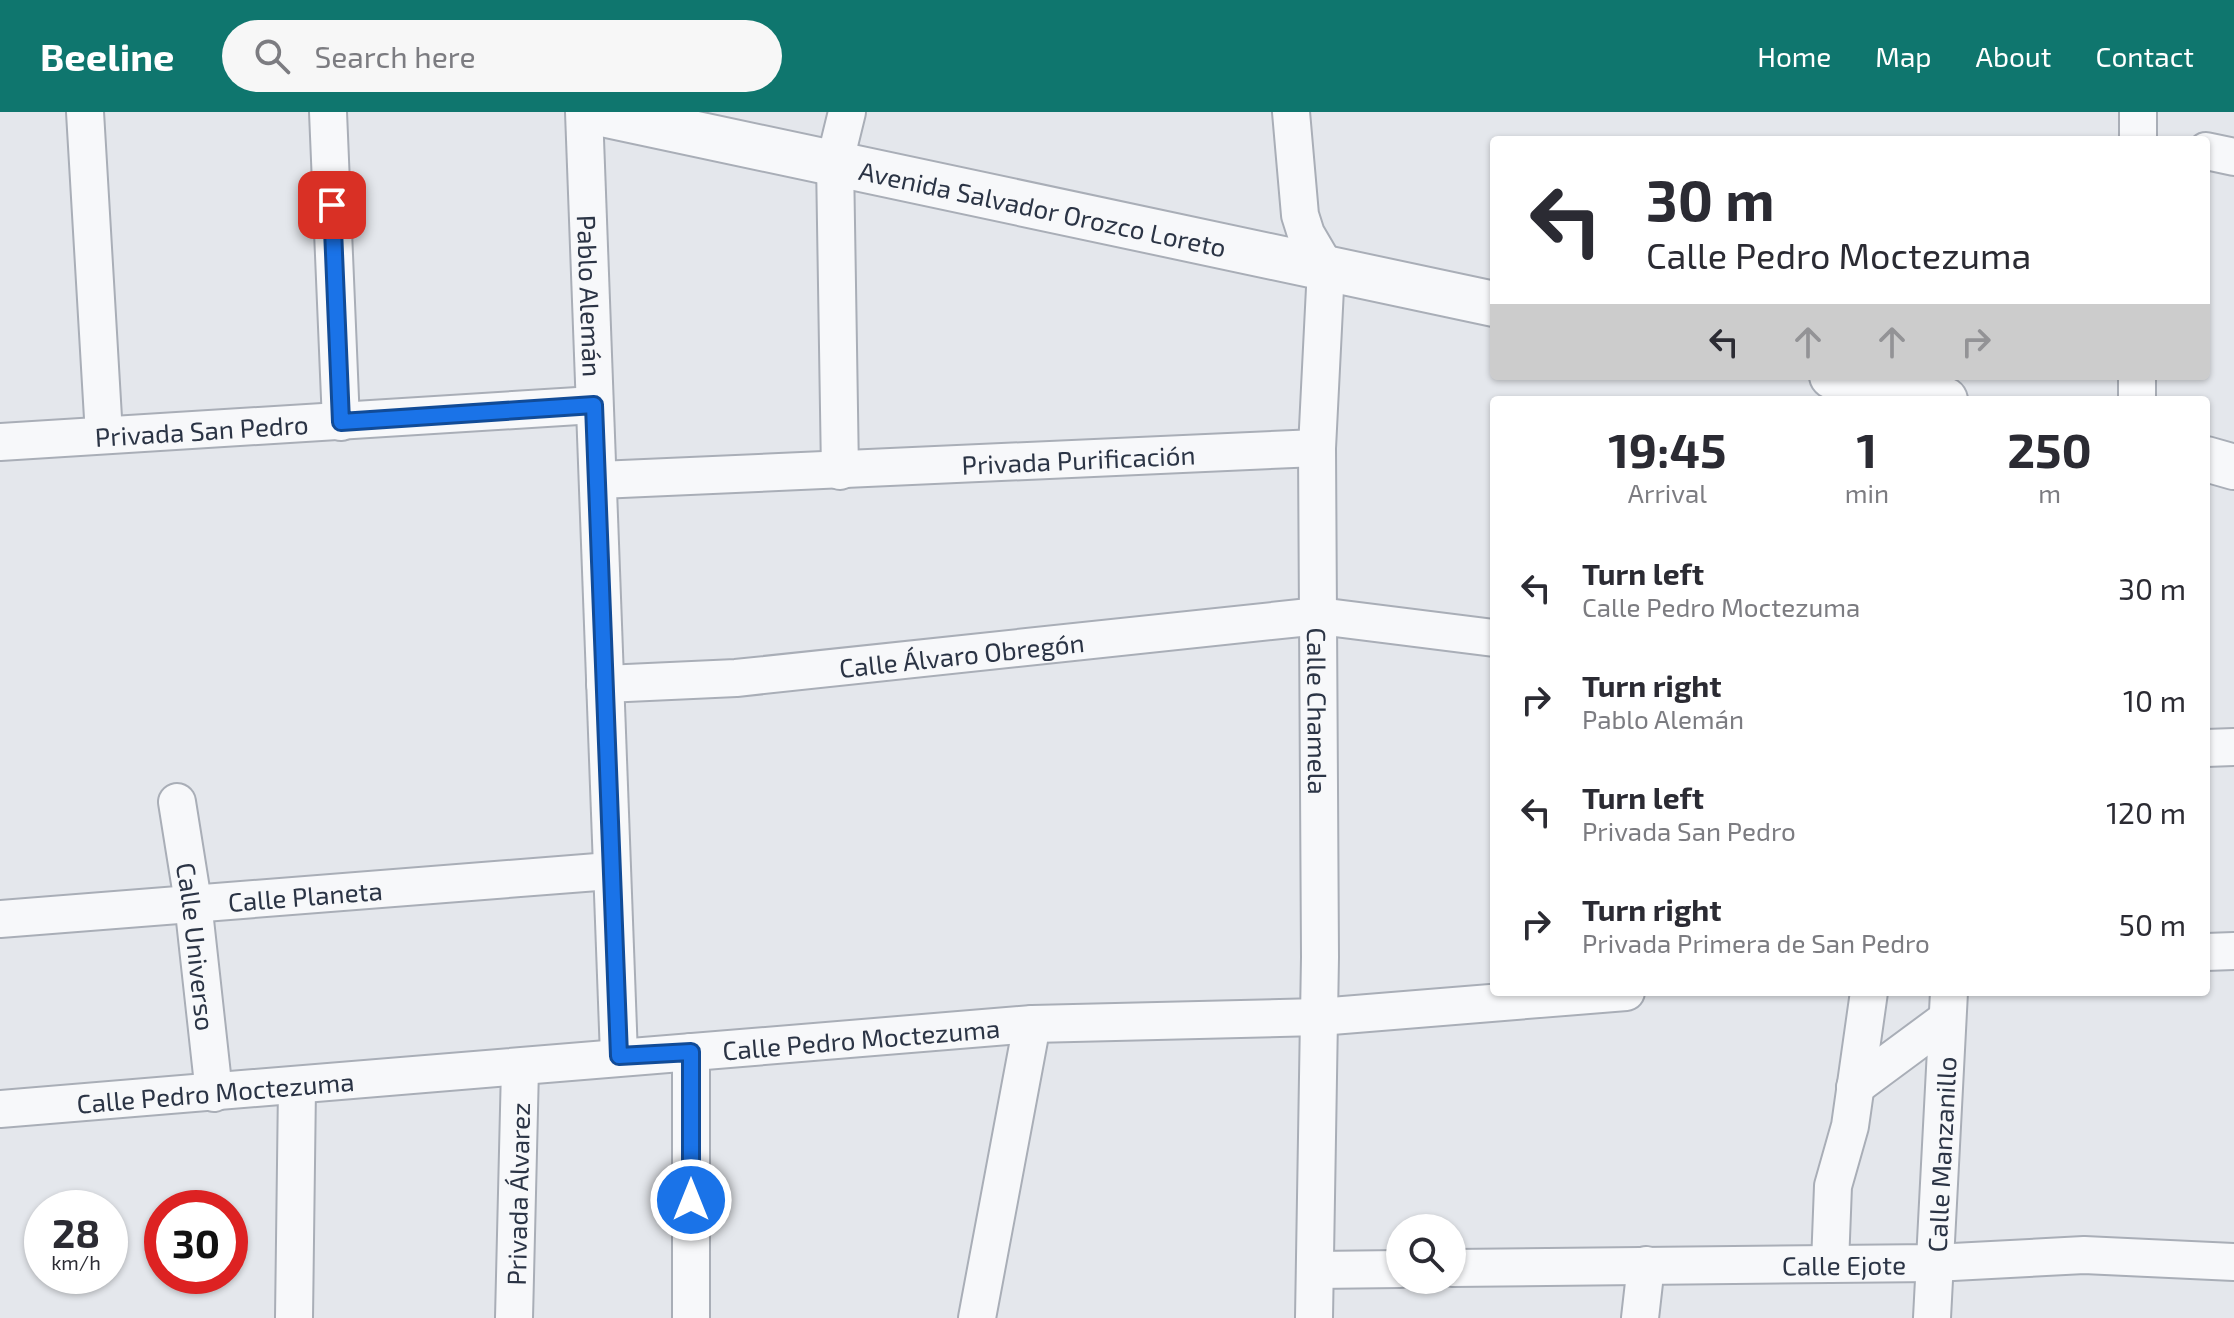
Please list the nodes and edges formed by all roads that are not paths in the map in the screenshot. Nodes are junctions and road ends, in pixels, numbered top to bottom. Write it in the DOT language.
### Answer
graph roads {
  1 [pos="85,112"];
  2 [pos="328,112"];
  3 [pos="584,112"];
  4 [pos="593,112"];
  5 [pos="847,112"];
  6 [pos="1291,112"];
  7 [pos="2210,152"];
  8 [pos="2234,157"];
  9 [pos="835,161"];
  10 [pos="1326,268"];
  11 [pos="1490,303"];
  12 [pos="1850,380"];
  13 [pos="1922,396"];
  14 [pos="594,405"];
  15 [pos="341,422"];
  16 [pos="104,435"];
  17 [pos="0,442"];
  18 [pos="1317,448"];
  19 [pos="2210,460"];
  20 [pos="2234,467"];
  21 [pos="840,471"];
  22 [pos="599,480"];
  23 [pos="1319,616"];
  24 [pos="1490,637"];
  25 [pos="605,684"];
  26 [pos="2234,747"];
  27 [pos="2210,748"];
  28 [pos="177,802"];
  29 [pos="610,871"];
  30 [pos="193,902"];
  31 [pos="0,919"];
  32 [pos="2234,951"];
  33 [pos="2210,952"];
  34 [pos="1577,996"];
  35 [pos="1868,996"];
  36 [pos="1948,1006"];
  37 [pos="1319,1017"];
  38 [pos="1032,1024"];
  39 [pos="691,1052"];
  40 [pos="619,1056"];
  41 [pos="520,1068"];
  42 [pos="297,1087"];
  43 [pos="1855,1087"];
  44 [pos="214,1093"];
  45 [pos="0,1109"];
  46 [pos="2234,1262"];
  47 [pos="1934,1263"];
  48 [pos="1830,1264"];
  49 [pos="1646,1265"];
  50 [pos="1466,1268"];
  51 [pos="1386,1269"];
  52 [pos="1315,1270"];
  53 [pos="294,1318"];
  54 [pos="514,1318"];
  55 [pos="691,1318"];
  56 [pos="977,1318"];
  57 [pos="1314,1318"];
  58 [pos="1640,1318"];
  59 [pos="1932,1318"];
  1 -- 16 [label="street"];
  2 -- 15 [label="street"];
  3 -- 14 [label="street, Pablo Alemán"];
  4 -- 9 [label="street, Avenida Salvador Orozco Loreto"];
  5 -- 9 [label="street"];
  6 -- 10 [label="street"];
  7 -- 8 [label="street"];
  9 -- 10 [label="street, Avenida Salvador Orozco Loreto"];
  9 -- 21 [label="street"];
  10 -- 11 [label="street, Avenida Salvador Orozco Loreto"];
  10 -- 18 [label="street, Calle Chamela"];
  12 -- 13 [label="street"];
  14 -- 15 [label="street, Privada San Pedro"];
  14 -- 22 [label="street, Pablo Alemán"];
  15 -- 16 [label="street, Privada San Pedro"];
  16 -- 17 [label="street, Privada San Pedro"];
  18 -- 21 [label="street, Privada Purificación"];
  18 -- 23 [label="street, Calle Chamela"];
  19 -- 20 [label="street"];
  21 -- 22 [label="street, Privada Purificación"];
  22 -- 25 [label="street, Pablo Alemán"];
  23 -- 24 [label="street, Calle Álvaro Obregón"];
  23 -- 25 [label="street, Calle Álvaro Obregón"];
  23 -- 37 [label="street, Calle Chamela"];
  25 -- 29 [label="street, Pablo Alemán"];
  26 -- 27 [label="street"];
  28 -- 30 [label="street, Calle Universo"];
  29 -- 30 [label="street, Calle Planeta"];
  29 -- 40 [label="street, Pablo Alemán"];
  30 -- 31 [label="street, Calle Planeta"];
  30 -- 44 [label="street, Calle Universo"];
  32 -- 33 [label="street"];
  34 -- 37 [label="street, Calle Pedro Moctezuma"];
  35 -- 43 [label="street"];
  36 -- 43 [label="street"];
  36 -- 47 [label="street, Calle Manzanillo"];
  37 -- 38 [label="street, Calle Pedro Moctezuma"];
  37 -- 52 [label="street, Calle Chamela"];
  38 -- 39 [label="street, Calle Pedro Moctezuma"];
  38 -- 56 [label="street"];
  39 -- 40 [label="street, Calle Pedro Moctezuma"];
  39 -- 55 [label="street"];
  40 -- 41 [label="street, Calle Pedro Moctezuma"];
  41 -- 42 [label="street, Calle Pedro Moctezuma"];
  41 -- 54 [label="street, Privada Álvarez"];
  42 -- 44 [label="street, Calle Pedro Moctezuma"];
  42 -- 53 [label="street"];
  43 -- 48 [label="street"];
  44 -- 45 [label="street, Calle Pedro Moctezuma"];
  46 -- 47 [label="street, Calle Ejote"];
  47 -- 48 [label="street, Calle Ejote"];
  47 -- 59 [label="street, Calle Manzanillo"];
  48 -- 49 [label="street, Calle Ejote"];
  49 -- 50 [label="street, Calle Ejote"];
  49 -- 58 [label="street"];
  51 -- 52 [label="street"];
  52 -- 57 [label="street, Calle Chamela"];
}
